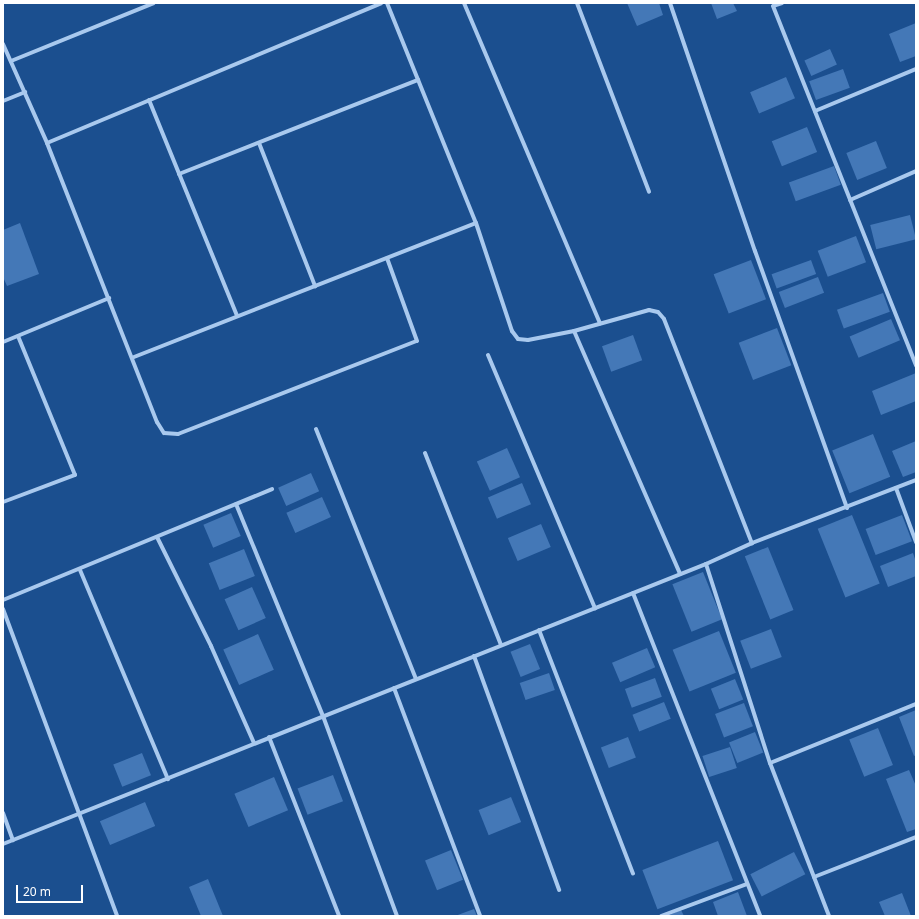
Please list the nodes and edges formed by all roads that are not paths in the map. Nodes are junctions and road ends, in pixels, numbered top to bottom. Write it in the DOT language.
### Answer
graph roads {
  1 [pos="154,3"];
  2 [pos="381,3"];
  3 [pos="387,3"];
  4 [pos="464,3"];
  5 [pos="577,3"];
  6 [pos="670,3"];
  7 [pos="782,3"];
  8 [pos="772,5"];
  9 [pos="3,44"];
  10 [pos="11,61"];
  11 [pos="916,69"];
  12 [pos="418,80"];
  13 [pos="25,92"];
  14 [pos="150,100"];
  15 [pos="3,101"];
  16 [pos="815,111"];
  17 [pos="259,142"];
  18 [pos="47,143"];
  19 [pos="916,171"];
  20 [pos="179,174"];
  21 [pos="649,192"];
  22 [pos="850,200"];
  23 [pos="476,223"];
  24 [pos="387,258"];
  25 [pos="315,286"];
  26 [pos="109,298"];
  27 [pos="237,316"];
  28 [pos="600,323"];
  29 [pos="574,332"];
  30 [pos="18,336"];
  31 [pos="3,342"];
  32 [pos="488,355"];
  33 [pos="134,357"];
  34 [pos="916,366"];
  35 [pos="316,429"];
  36 [pos="425,453"];
  37 [pos="916,480"];
  38 [pos="896,488"];
  39 [pos="272,489"];
  40 [pos="3,502"];
  41 [pos="236,504"];
  42 [pos="847,508"];
  43 [pos="158,537"];
  44 [pos="916,542"];
  45 [pos="752,543"];
  46 [pos="706,564"];
  47 [pos="80,570"];
  48 [pos="680,574"];
  49 [pos="633,593"];
  50 [pos="3,600"];
  51 [pos="595,608"];
  52 [pos="3,609"];
  53 [pos="539,630"];
  54 [pos="501,645"];
  55 [pos="474,656"];
  56 [pos="416,679"];
  57 [pos="394,688"];
  58 [pos="916,704"];
  59 [pos="323,716"];
  60 [pos="269,737"];
  61 [pos="254,743"];
  62 [pos="770,763"];
  63 [pos="168,779"];
  64 [pos="80,812"];
  65 [pos="3,813"];
  66 [pos="916,837"];
  67 [pos="14,840"];
  68 [pos="3,844"];
  69 [pos="633,874"];
  70 [pos="814,877"];
  71 [pos="748,884"];
  72 [pos="559,890"];
  73 [pos="116,916"];
  74 [pos="339,916"];
  75 [pos="397,916"];
  76 [pos="480,916"];
  77 [pos="662,916"];
  78 [pos="760,916"];
  79 [pos="829,916"];
  1 -- 10 [label="street"];
  2 -- 14 [label="street"];
  3 -- 12 [label="street"];
  4 -- 28 [label="street"];
  5 -- 21 [label="street"];
  6 -- 42 [label="street"];
  7 -- 8 [label="street"];
  8 -- 16 [label="street"];
  9 -- 10 [label="street"];
  10 -- 13 [label="street"];
  11 -- 16 [label="street"];
  12 -- 17 [label="street"];
  12 -- 23 [label="street"];
  13 -- 15 [label="street"];
  13 -- 18 [label="street"];
  14 -- 18 [label="street"];
  14 -- 20 [label="street"];
  16 -- 22 [label="street"];
  17 -- 20 [label="street"];
  17 -- 25 [label="street"];
  18 -- 26 [label="street"];
  19 -- 22 [label="street"];
  20 -- 27 [label="street"];
  22 -- 34 [label="street"];
  23 -- 24 [label="street"];
  23 -- 29 [label="street"];
  24 -- 25 [label="street"];
  24 -- 33 [label="street"];
  25 -- 27 [label="street"];
  26 -- 30 [label="street"];
  26 -- 33 [label="street"];
  27 -- 33 [label="street"];
  28 -- 29 [label="street"];
  28 -- 45 [label="street"];
  29 -- 48 [label="street"];
  30 -- 31 [label="street"];
  30 -- 40 [label="street"];
  32 -- 51 [label="street"];
  35 -- 56 [label="street"];
  36 -- 54 [label="street"];
  37 -- 38 [label="street"];
  38 -- 42 [label="street"];
  38 -- 44 [label="street"];
  39 -- 41 [label="street"];
  41 -- 43 [label="street"];
  41 -- 59 [label="street"];
  42 -- 45 [label="street"];
  43 -- 47 [label="street"];
  43 -- 61 [label="street"];
  45 -- 46 [label="street"];
  46 -- 48 [label="street"];
  46 -- 62 [label="street"];
  47 -- 50 [label="street"];
  47 -- 63 [label="street"];
  48 -- 49 [label="street"];
  49 -- 51 [label="street"];
  49 -- 71 [label="street"];
  51 -- 53 [label="street"];
  52 -- 64 [label="street"];
  53 -- 54 [label="street"];
  53 -- 69 [label="street"];
  54 -- 55 [label="street"];
  55 -- 56 [label="street"];
  55 -- 72 [label="street"];
  56 -- 57 [label="street"];
  57 -- 59 [label="street"];
  57 -- 76 [label="street"];
  58 -- 62 [label="street"];
  59 -- 60 [label="street"];
  59 -- 75 [label="street"];
  60 -- 61 [label="street"];
  60 -- 74 [label="street"];
  61 -- 63 [label="street"];
  62 -- 70 [label="street"];
  63 -- 64 [label="street"];
  64 -- 67 [label="street"];
  64 -- 73 [label="street"];
  65 -- 67 [label="street"];
  66 -- 70 [label="street"];
  67 -- 68 [label="street"];
  70 -- 79 [label="street"];
  71 -- 77 [label="street"];
  71 -- 78 [label="street"];
}
